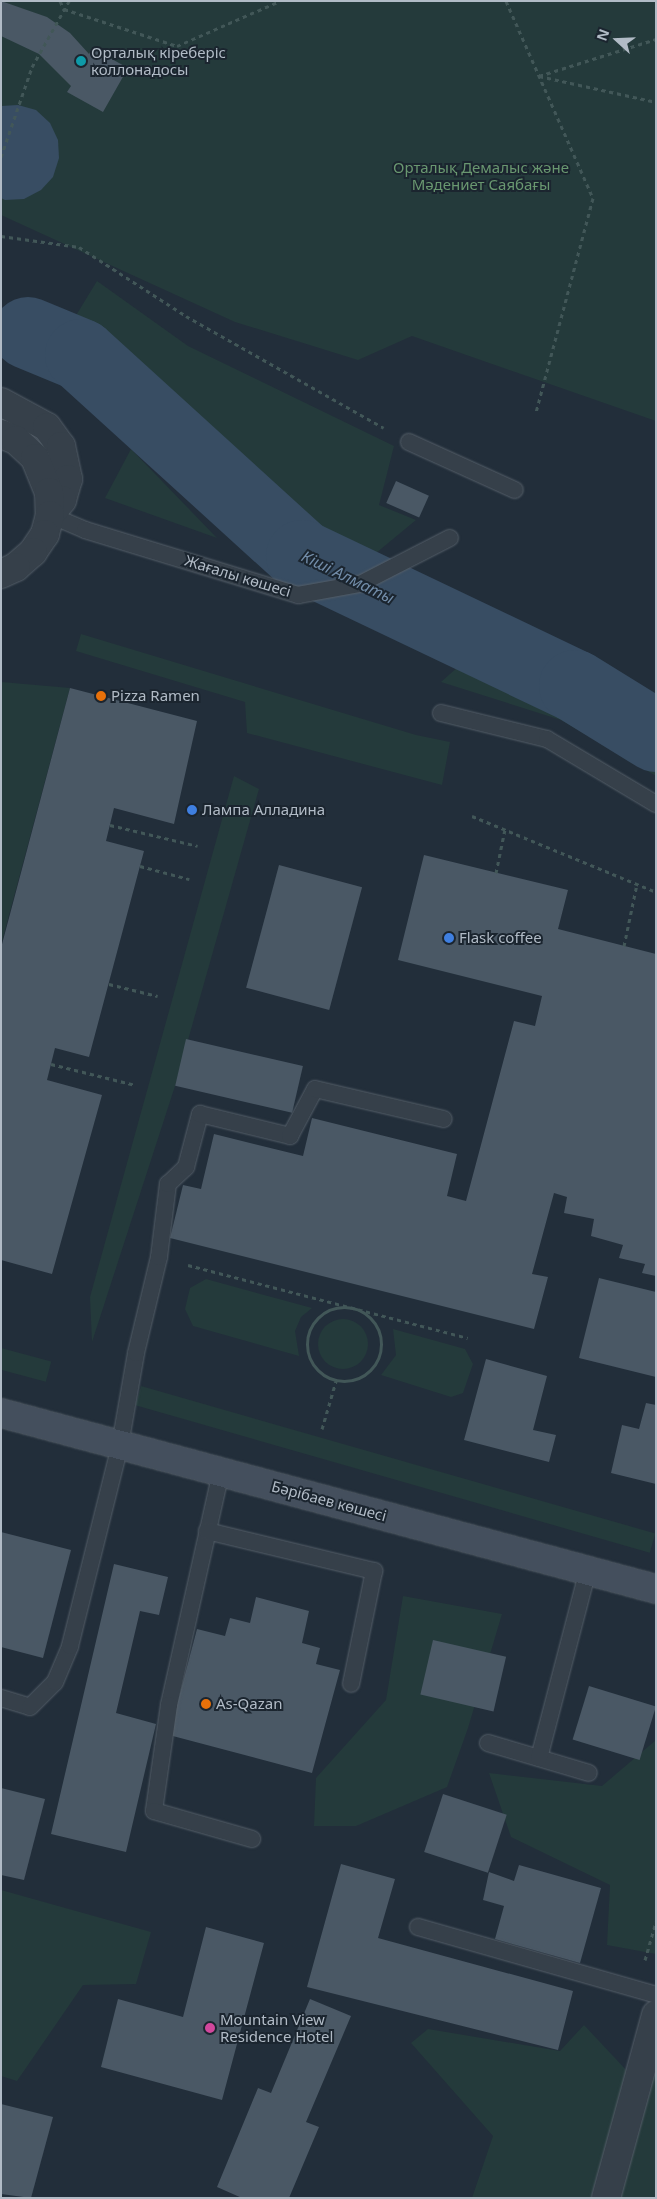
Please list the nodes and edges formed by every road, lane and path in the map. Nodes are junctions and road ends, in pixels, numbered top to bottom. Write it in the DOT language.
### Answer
graph roads {
  1 [pos="60,1"];
  2 [pos="69,1"];
  3 [pos="280,1"];
  4 [pos="506,1"];
  5 [pos="64,10"];
  6 [pos="656,38"];
  7 [pos="539,76"];
  8 [pos="656,102"];
  9 [pos="1,157"];
  10 [pos="1,236"];
  11 [pos="1,402"];
  12 [pos="536,412"];
  13 [pos="1,434"];
  14 [pos="409,442"];
  15 [pos="515,490"];
  16 [pos="50,516"];
  17 [pos="450,538"];
  18 [pos="1,574"];
  19 [pos="441,713"];
  20 [pos="656,804"];
  21 [pos="472,816"];
  22 [pos="110,825"];
  23 [pos="505,829"];
  24 [pos="198,846"];
  25 [pos="140,866"];
  26 [pos="496,873"];
  27 [pos="189,879"];
  28 [pos="637,884"];
  29 [pos="656,892"];
  30 [pos="624,946"];
  31 [pos="109,984"];
  32 [pos="158,996"];
  33 [pos="51,1064"];
  34 [pos="135,1085"];
  35 [pos="444,1119"];
  36 [pos="160,1257"];
  37 [pos="353,1308"];
  38 [pos="468,1338"];
  39 [pos="336,1381"];
  40 [pos="1,1414"];
  41 [pos="322,1429"];
  42 [pos="120,1445"];
  43 [pos="221,1472"];
  44 [pos="207,1531"];
  45 [pos="588,1570"];
  46 [pos="656,1589"];
  47 [pos="351,1684"];
  48 [pos="1,1698"];
  49 [pos="488,1743"];
  50 [pos="539,1758"];
  51 [pos="590,1772"];
  52 [pos="252,1839"];
  53 [pos="418,1927"];
  54 [pos="656,1995"];
  55 [pos="656,2015"];
  56 [pos="606,2198"];
  1 -- 5 [label="path"];
  2 -- 5 [label="path"];
  3 -- 5 [label="path"];
  4 -- 7 [label="path"];
  5 -- 9 [label="path"];
  6 -- 7 [label="path"];
  7 -- 8 [label="path"];
  7 -- 12 [label="path"];
  10 -- 14 [label="path"];
  11 -- 16 [label="street"];
  13 -- 16 [label="street"];
  14 -- 15 [label="lane"];
  16 -- 17 [label="lane, Жағалы көшесі"];
  16 -- 18 [label="street"];
  19 -- 20 [label="lane"];
  21 -- 23 [label="path"];
  22 -- 24 [label="path"];
  23 -- 26 [label="path"];
  23 -- 28 [label="path"];
  25 -- 27 [label="path"];
  28 -- 29 [label="path"];
  28 -- 30 [label="path"];
  31 -- 32 [label="path"];
  33 -- 34 [label="path"];
  35 -- 36 [label="lane"];
  36 -- 37 [label="path"];
  36 -- 42 [label="lane"];
  37 -- 38 [label="path"];
  37 -- 39 [label="path"];
  37 -- 39 [label="path"];
  39 -- 41 [label="path"];
  40 -- 42 [label="street, Бәрібаев көшесі"];
  42 -- 43 [label="street, Бәрібаев көшесі"];
  42 -- 48 [label="lane"];
  43 -- 44 [label="lane"];
  43 -- 45 [label="street, Бәрібаев көшесі"];
  44 -- 47 [label="lane"];
  44 -- 52 [label="lane"];
  45 -- 46 [label="street, Бәрібаев көшесі"];
  45 -- 50 [label="lane"];
  49 -- 50 [label="lane"];
  50 -- 51 [label="lane"];
  53 -- 54 [label="lane"];
  55 -- 56 [label="street"];
}
